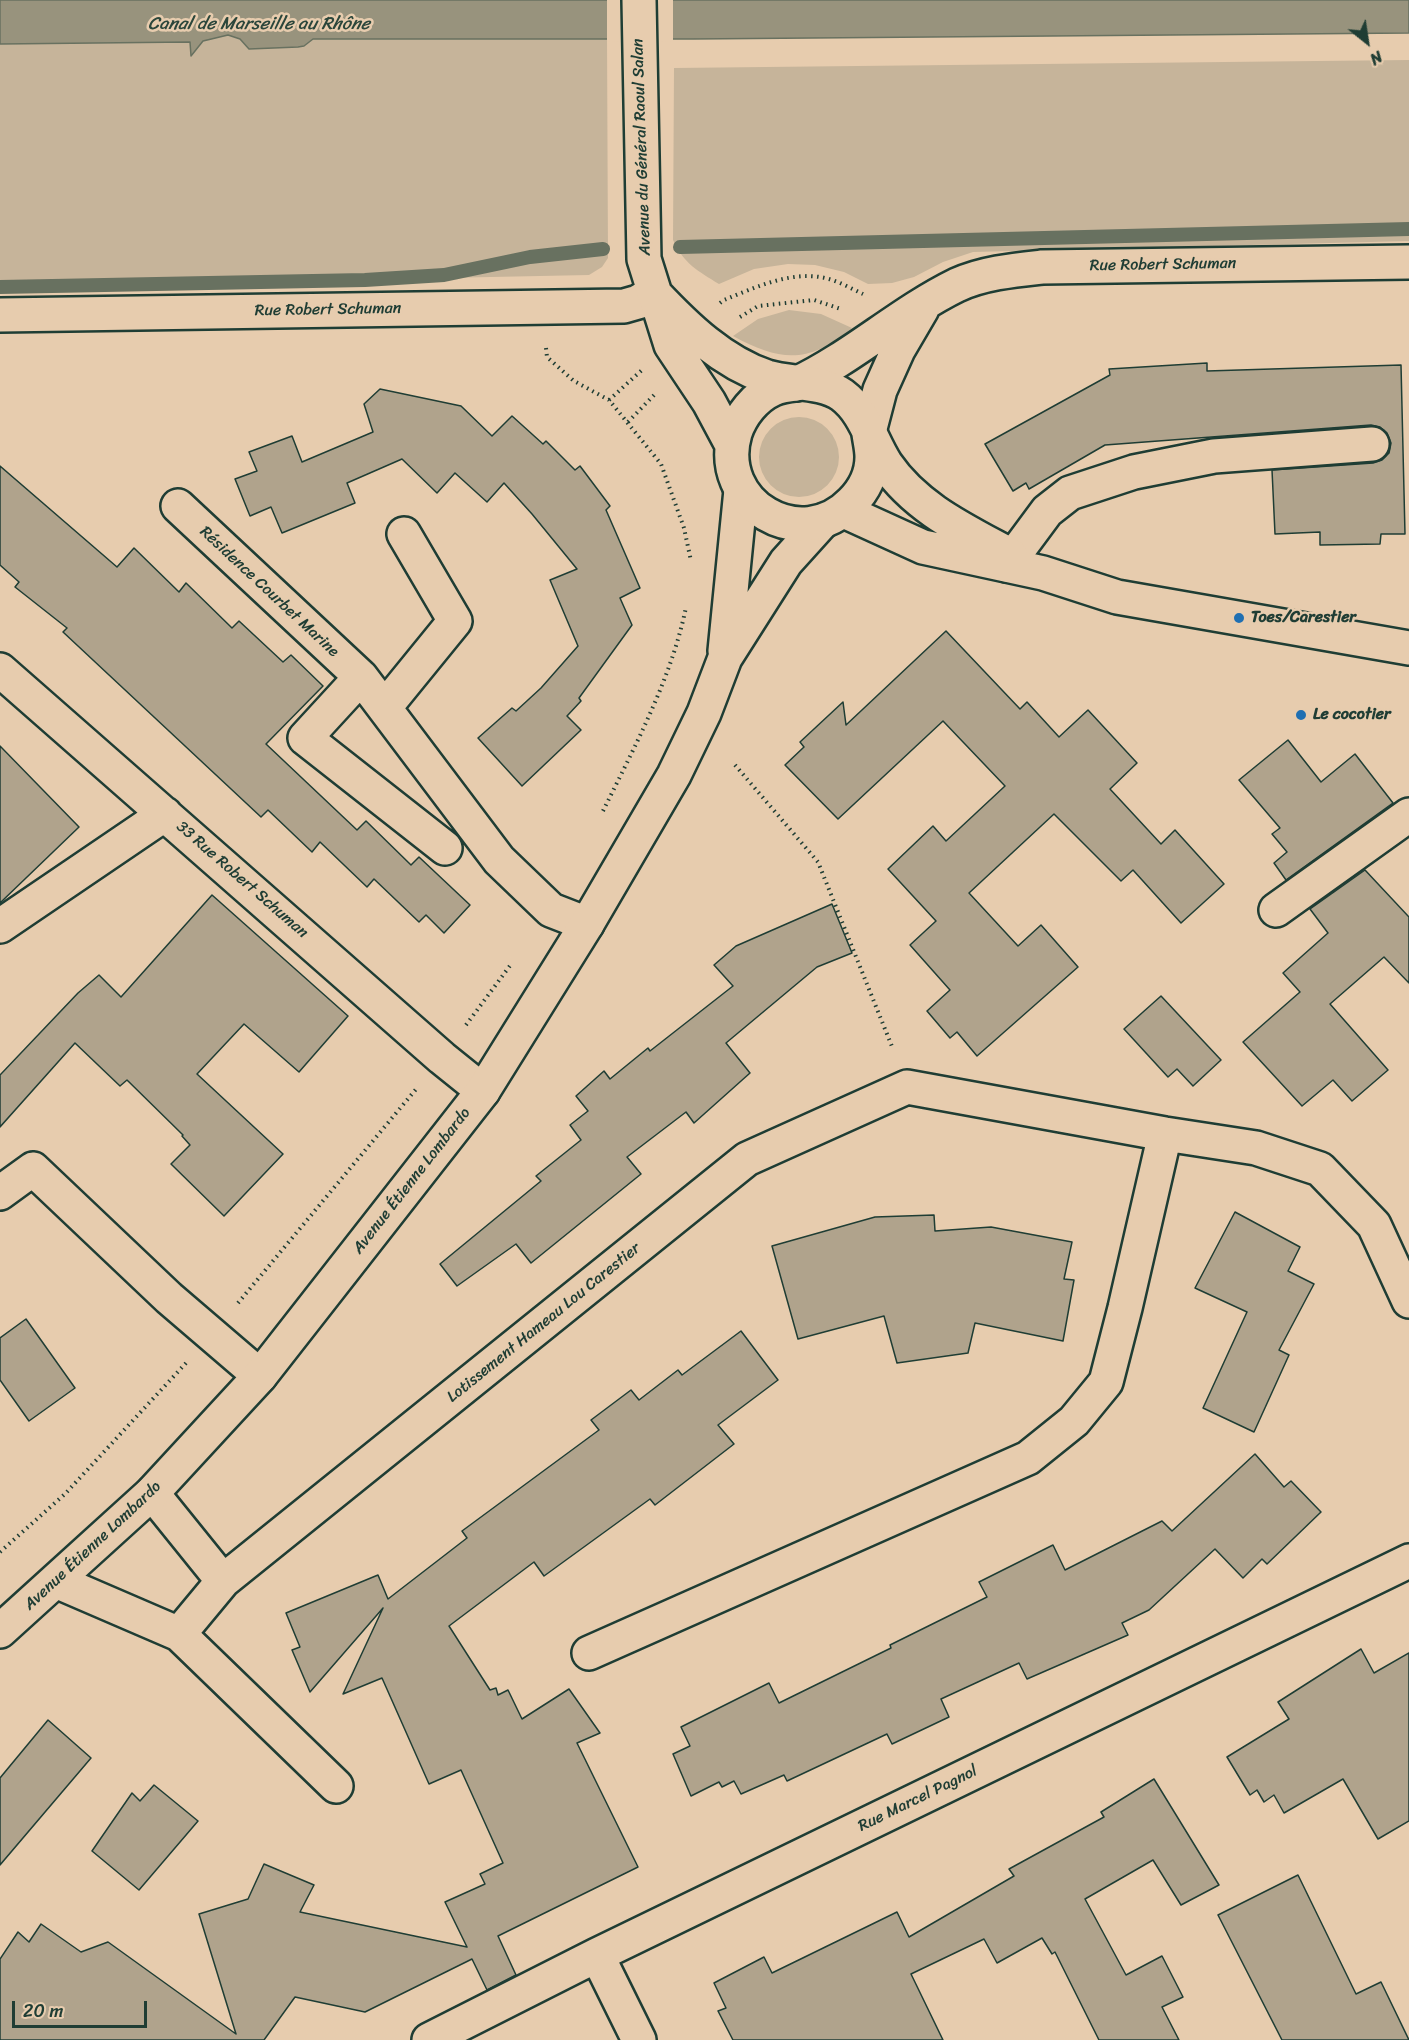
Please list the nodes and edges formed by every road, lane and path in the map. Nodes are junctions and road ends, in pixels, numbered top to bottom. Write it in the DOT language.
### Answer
graph roads {
  1 [pos="639,0"];
  2 [pos="1409,262"];
  3 [pos="654,293"];
  4 [pos="864,295"];
  5 [pos="925,305"];
  6 [pos="541,306"];
  7 [pos="715,308"];
  8 [pos="850,313"];
  9 [pos="0,315"];
  10 [pos="732,322"];
  11 [pos="646,366"];
  12 [pos="796,384"];
  13 [pos="658,392"];
  14 [pos="609,400"];
  15 [pos="627,422"];
  16 [pos="869,432"];
  17 [pos="1372,444"];
  18 [pos="732,445"];
  19 [pos="741,490"];
  20 [pos="178,506"];
  21 [pos="833,516"];
  22 [pos="404,534"];
  23 [pos="1010,561"];
  24 [pos="691,562"];
  25 [pos="687,597"];
  26 [pos="1409,648"];
  27 [pos="724,658"];
  28 [pos="0,670"];
  29 [pos="361,677"];
  30 [pos="385,707"];
  31 [pos="735,765"];
  32 [pos="165,814"];
  33 [pos="602,814"];
  34 [pos="1409,815"];
  35 [pos="445,848"];
  36 [pos="551,910"];
  37 [pos="1276,910"];
  38 [pos="588,924"];
  39 [pos="0,926"];
  40 [pos="442,1058"];
  41 [pos="908,1087"];
  42 [pos="483,1091"];
  43 [pos="1165,1134"];
  44 [pos="0,1193"];
  45 [pos="1409,1301"];
  46 [pos="212,1335"];
  47 [pos="260,1376"];
  48 [pos="152,1493"];
  49 [pos="0,1552"];
  50 [pos="1409,1561"];
  51 [pos="56,1581"];
  52 [pos="223,1581"];
  53 [pos="0,1631"];
  54 [pos="179,1634"];
  55 [pos="589,1653"];
  56 [pos="336,1786"];
  57 [pos="597,1954"];
  58 [pos="429,2040"];
  59 [pos="639,2040"];
  1 -- 3 [label="street, Avenue du Général Raoul Salan"];
  2 -- 5 [label="street, Rue Robert Schuman"];
  3 -- 6 [label="street, Rue Robert Schuman"];
  3 -- 12 [label="street, Avenue du Général Raoul Salan"];
  3 -- 18 [label="street, Avenue du Général Raoul Salan"];
  4 -- 7 [label="path"];
  5 -- 12 [label="street, Rue Robert Schuman"];
  5 -- 16 [label="street, Rue Robert Schuman"];
  6 -- 9 [label="street, Rue Robert Schuman"];
  6 -- 14 [label="path"];
  8 -- 10 [label="path"];
  11 -- 14 [label="path"];
  12 -- 16 [label="street, Avenue du Général Raoul Salan"];
  12 -- 18 [label="street, Avenue du Général Raoul Salan"];
  13 -- 15 [label="path"];
  14 -- 15 [label="path"];
  15 -- 24 [label="path"];
  16 -- 21 [label="street, Avenue du Général Raoul Salan"];
  16 -- 23 [label="street, Avenue du Général Raoul Salan"];
  17 -- 23 [label="street"];
  18 -- 19 [label="street, Avenue du Général Raoul Salan"];
  19 -- 21 [label="street, Avenue du Général Raoul Salan"];
  19 -- 27 [label="street, Avenue Étienne Lombardo"];
  20 -- 29 [label="street, Résidence Courbet Marine"];
  21 -- 23 [label="street, Avenue du Général Raoul Salan"];
  21 -- 27 [label="street, Avenue Étienne Lombardo"];
  22 -- 30 [label="street"];
  23 -- 26 [label="street, Avenue du Général Raoul Salan"];
  25 -- 33 [label="path"];
  27 -- 38 [label="street, Avenue Étienne Lombardo"];
  28 -- 32 [label="street, 33 Rue Robert Schuman"];
  29 -- 30 [label="street, Résidence Courbet Marine"];
  29 -- 35 [label="street"];
  30 -- 36 [label="street, Résidence Courbet Marine"];
  31 -- 41 [label="path"];
  32 -- 39 [label="street"];
  32 -- 40 [label="street, 33 Rue Robert Schuman"];
  34 -- 37 [label="street"];
  36 -- 38 [label="street"];
  36 -- 40 [label="path"];
  38 -- 42 [label="street, Avenue Étienne Lombardo"];
  40 -- 42 [label="street, 33 Rue Robert Schuman"];
  40 -- 46 [label="path"];
  41 -- 43 [label="street"];
  41 -- 52 [label="street, Lotissement Hameau Lou Carestier"];
  42 -- 47 [label="street, Avenue Étienne Lombardo"];
  43 -- 45 [label="street"];
  43 -- 55 [label="street"];
  44 -- 46 [label="street"];
  46 -- 47 [label="street"];
  46 -- 49 [label="path"];
  47 -- 48 [label="street, Avenue Étienne Lombardo"];
  48 -- 51 [label="street, Avenue Étienne Lombardo"];
  48 -- 52 [label="street"];
  50 -- 57 [label="street, Rue Marcel Pagnol"];
  51 -- 53 [label="street, Avenue Étienne Lombardo"];
  51 -- 54 [label="street"];
  52 -- 54 [label="street, Lotissement Hameau Lou Carestier"];
  54 -- 56 [label="street"];
  57 -- 58 [label="street, Rue Marcel Pagnol"];
  57 -- 59 [label="street"];
}
